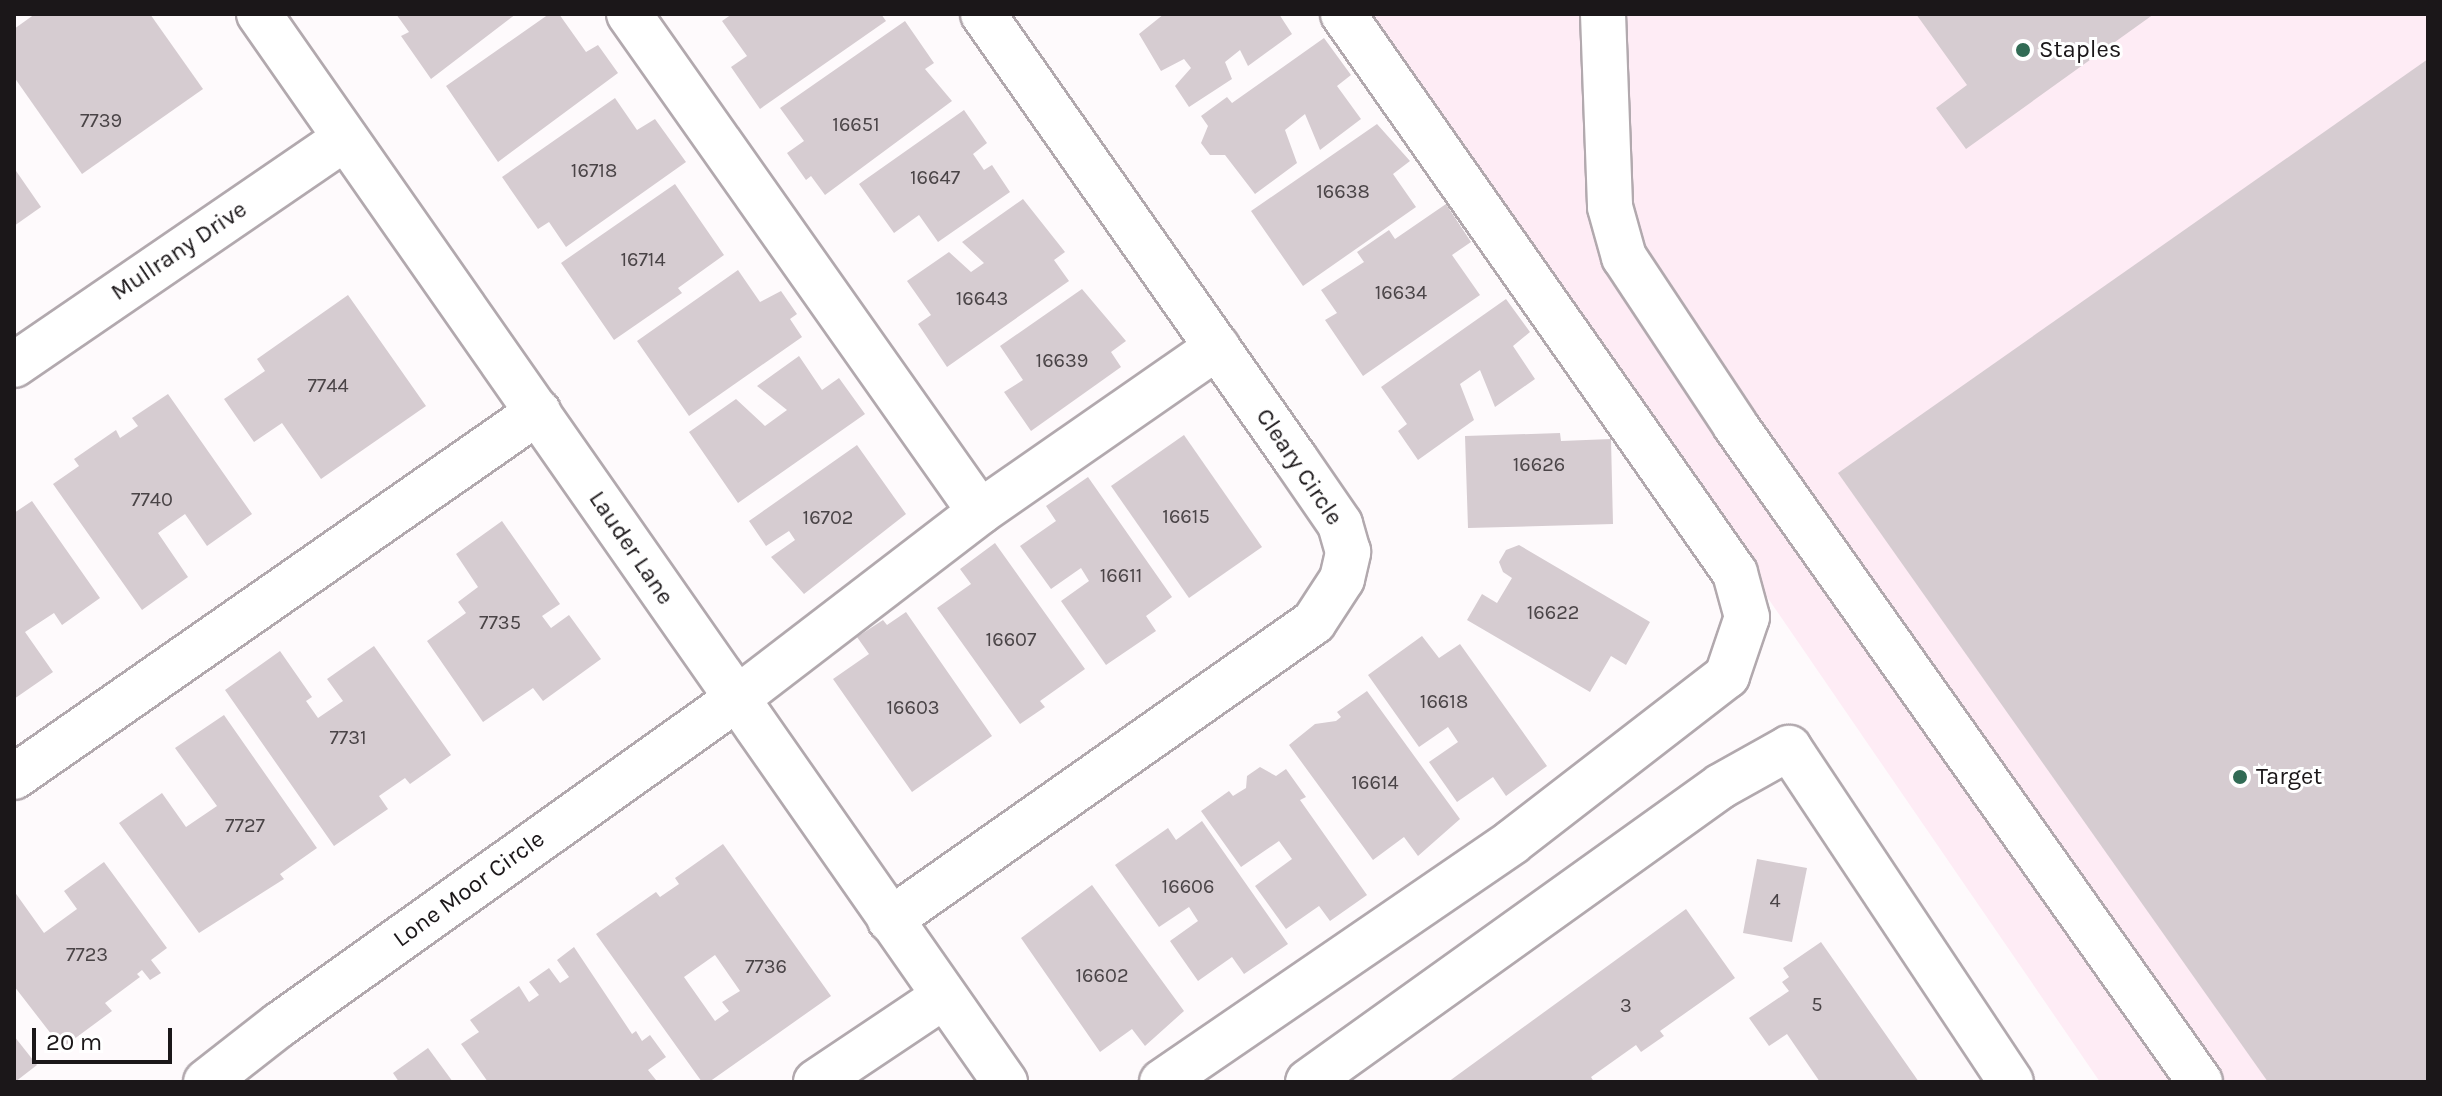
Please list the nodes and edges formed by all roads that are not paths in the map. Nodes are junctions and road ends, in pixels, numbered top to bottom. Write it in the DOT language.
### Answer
graph roads {
  1 [pos="259,14"];
  2 [pos="629,14"];
  3 [pos="983,14"];
  4 [pos="1343,14"];
  5 [pos="1603,14"];
  6 [pos="344,139"];
  7 [pos="1217,347"];
  8 [pos="14,365"];
  9 [pos="538,412"];
  10 [pos="980,512"];
  11 [pos="735,700"];
  12 [pos="14,777"];
  13 [pos="890,920"];
  14 [pos="943,997"];
  15 [pos="206,1082"];
  16 [pos="816,1082"];
  17 [pos="1005,1082"];
  18 [pos="1162,1082"];
  19 [pos="1308,1082"];
  20 [pos="2011,1082"];
  21 [pos="2200,1082"];
  1 -- 6 [label="street, Lauder Lane"];
  2 -- 10 [label="street"];
  3 -- 7 [label="street, Cleary Circle"];
  4 -- 18 [label="street"];
  5 -- 21 [label="street"];
  6 -- 8 [label="street, Mullrany Drive"];
  6 -- 9 [label="street, Lauder Lane"];
  7 -- 10 [label="street, Lone Moor Circle"];
  7 -- 13 [label="street, Cleary Circle"];
  9 -- 11 [label="street, Lauder Lane"];
  9 -- 12 [label="street"];
  10 -- 11 [label="street, Lone Moor Circle"];
  11 -- 13 [label="street, Lauder Lane"];
  11 -- 15 [label="street, Lone Moor Circle"];
  13 -- 14 [label="street, Lauder Lane"];
  14 -- 16 [label="street"];
  14 -- 17 [label="street, Lauder Lane"];
  19 -- 20 [label="street"];
}
